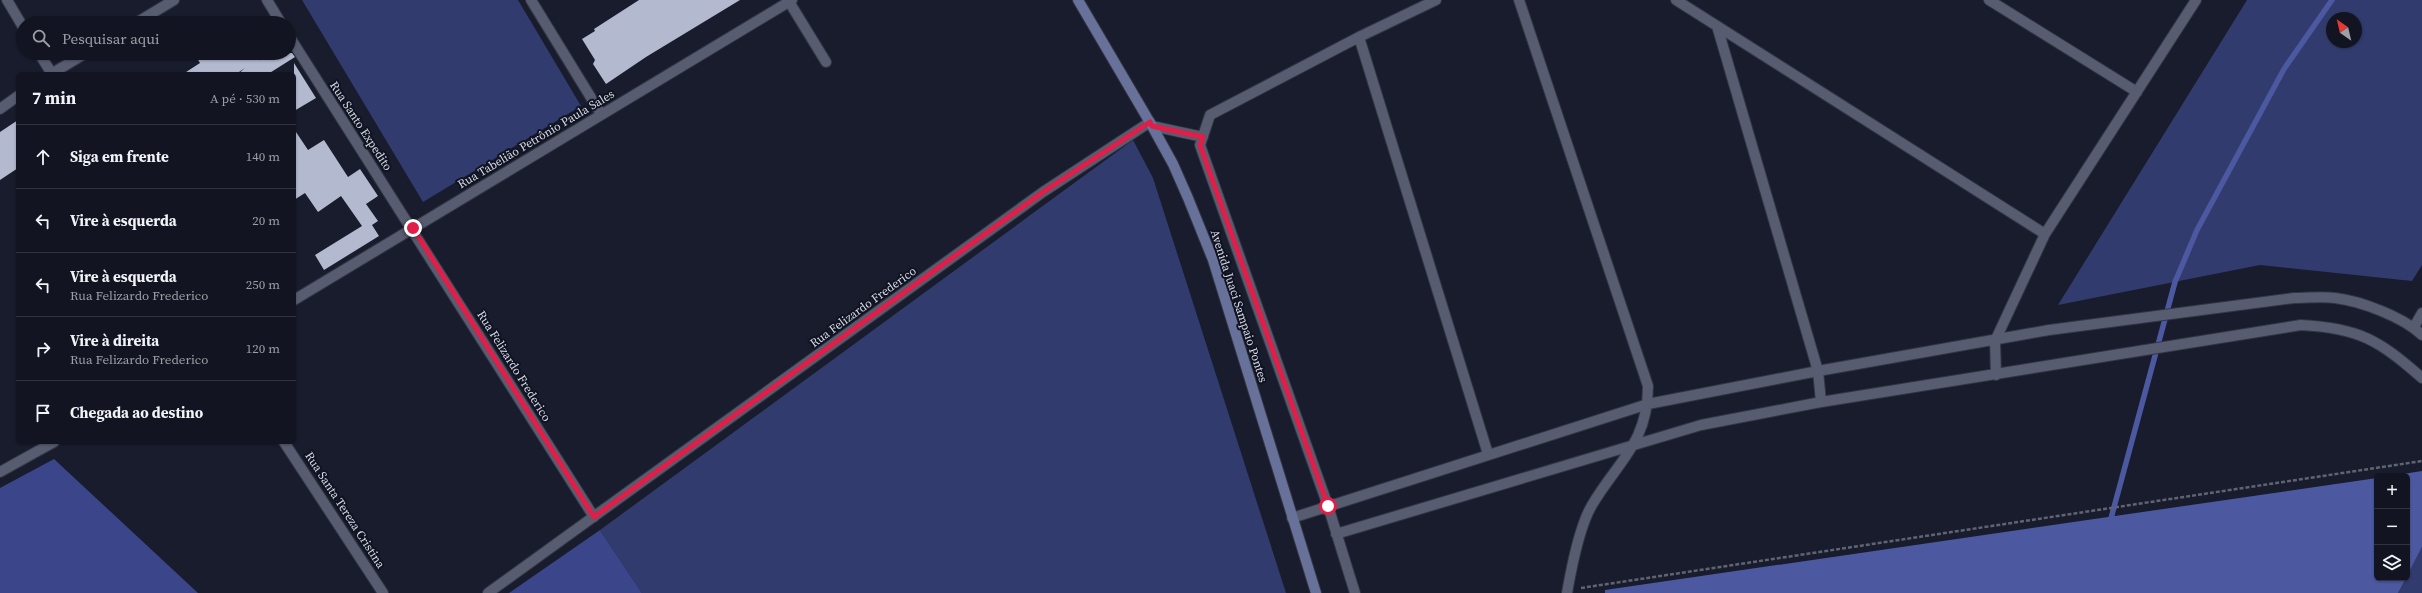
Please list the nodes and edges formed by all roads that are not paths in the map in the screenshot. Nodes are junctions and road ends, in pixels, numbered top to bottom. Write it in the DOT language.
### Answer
graph roads {
  1 [pos="7,0"];
  2 [pos="174,0"];
  3 [pos="267,0"];
  4 [pos="531,0"];
  5 [pos="1078,0"];
  6 [pos="1436,0"];
  7 [pos="1519,0"];
  8 [pos="1676,0"];
  9 [pos="1989,0"];
  10 [pos="2196,0"];
  11 [pos="790,1"];
  12 [pos="16,16"];
  13 [pos="148,16"];
  14 [pos="277,16"];
  15 [pos="1717,26"];
  16 [pos="1359,37"];
  17 [pos="296,47"];
  18 [pos="43,60"];
  19 [pos="74,60"];
  20 [pos="826,62"];
  21 [pos="50,72"];
  22 [pos="54,72"];
  23 [pos="2137,92"];
  24 [pos="16,97"];
  25 [pos="0,109"];
  26 [pos="601,114"];
  27 [pos="1151,124"];
  28 [pos="1203,137"];
  29 [pos="413,228"];
  30 [pos="2045,234"];
  31 [pos="296,299"];
  32 [pos="2422,313"];
  33 [pos="2414,327"];
  34 [pos="2422,335"];
  35 [pos="1995,341"];
  36 [pos="1818,371"];
  37 [pos="1996,375"];
  38 [pos="2422,378"];
  39 [pos="1821,402"];
  40 [pos="1648,404"];
  41 [pos="1636,443"];
  42 [pos="50,444"];
  43 [pos="285,444"];
  44 [pos="1488,454"];
  45 [pos="0,472"];
  46 [pos="1328,506"];
  47 [pos="594,517"];
  48 [pos="1292,518"];
  49 [pos="1336,534"];
  50 [pos="1567,592"];
  51 [pos="383,593"];
  52 [pos="488,593"];
  53 [pos="1316,593"];
  54 [pos="1355,593"];
  1 -- 12 [label="street"];
  2 -- 13 [label="street"];
  3 -- 14 [label="street"];
  4 -- 26 [label="street"];
  5 -- 27 [label="main road, Avenida Juaci Sampaio Pontes"];
  6 -- 16 [label="street"];
  7 -- 40 [label="street"];
  8 -- 15 [label="street"];
  9 -- 23 [label="street"];
  10 -- 23 [label="street"];
  11 -- 20 [label="street"];
  11 -- 26 [label="street, Rua Tabelião Petrônio Paula Sales"];
  15 -- 30 [label="street"];
  15 -- 36 [label="street"];
  16 -- 28 [label="street"];
  16 -- 44 [label="street"];
  17 -- 29 [label="street, Rua Santo Expedito"];
  18 -- 21 [label="street"];
  19 -- 22 [label="street"];
  23 -- 30 [label="street"];
  24 -- 25 [label="street"];
  26 -- 29 [label="street, Rua Tabelião Petrônio Paula Sales"];
  27 -- 28 [label="street"];
  27 -- 47 [label="street, Rua Felizardo Frederico"];
  27 -- 48 [label="main road, Avenida Juaci Sampaio Pontes"];
  28 -- 46 [label="street"];
  29 -- 31 [label="street, Rua Tabelião Petrônio Paula Sales"];
  29 -- 47 [label="street, Rua Felizardo Frederico"];
  30 -- 35 [label="street"];
  32 -- 33 [label="street"];
  33 -- 34 [label="street"];
  33 -- 35 [label="street"];
  35 -- 36 [label="street"];
  35 -- 37 [label="street"];
  36 -- 39 [label="street"];
  36 -- 40 [label="street"];
  37 -- 38 [label="street"];
  37 -- 39 [label="street"];
  39 -- 41 [label="street"];
  40 -- 41 [label="street"];
  40 -- 44 [label="street"];
  41 -- 49 [label="street"];
  41 -- 50 [label="street"];
  42 -- 45 [label="street"];
  43 -- 51 [label="street, Rua Santa Tereza Cristina"];
  44 -- 46 [label="street"];
  46 -- 48 [label="street"];
  46 -- 49 [label="street"];
  47 -- 52 [label="street, Rua Felizardo Frederico"];
  48 -- 53 [label="main road, Avenida Juaci Sampaio Pontes"];
  49 -- 54 [label="street"];
}
